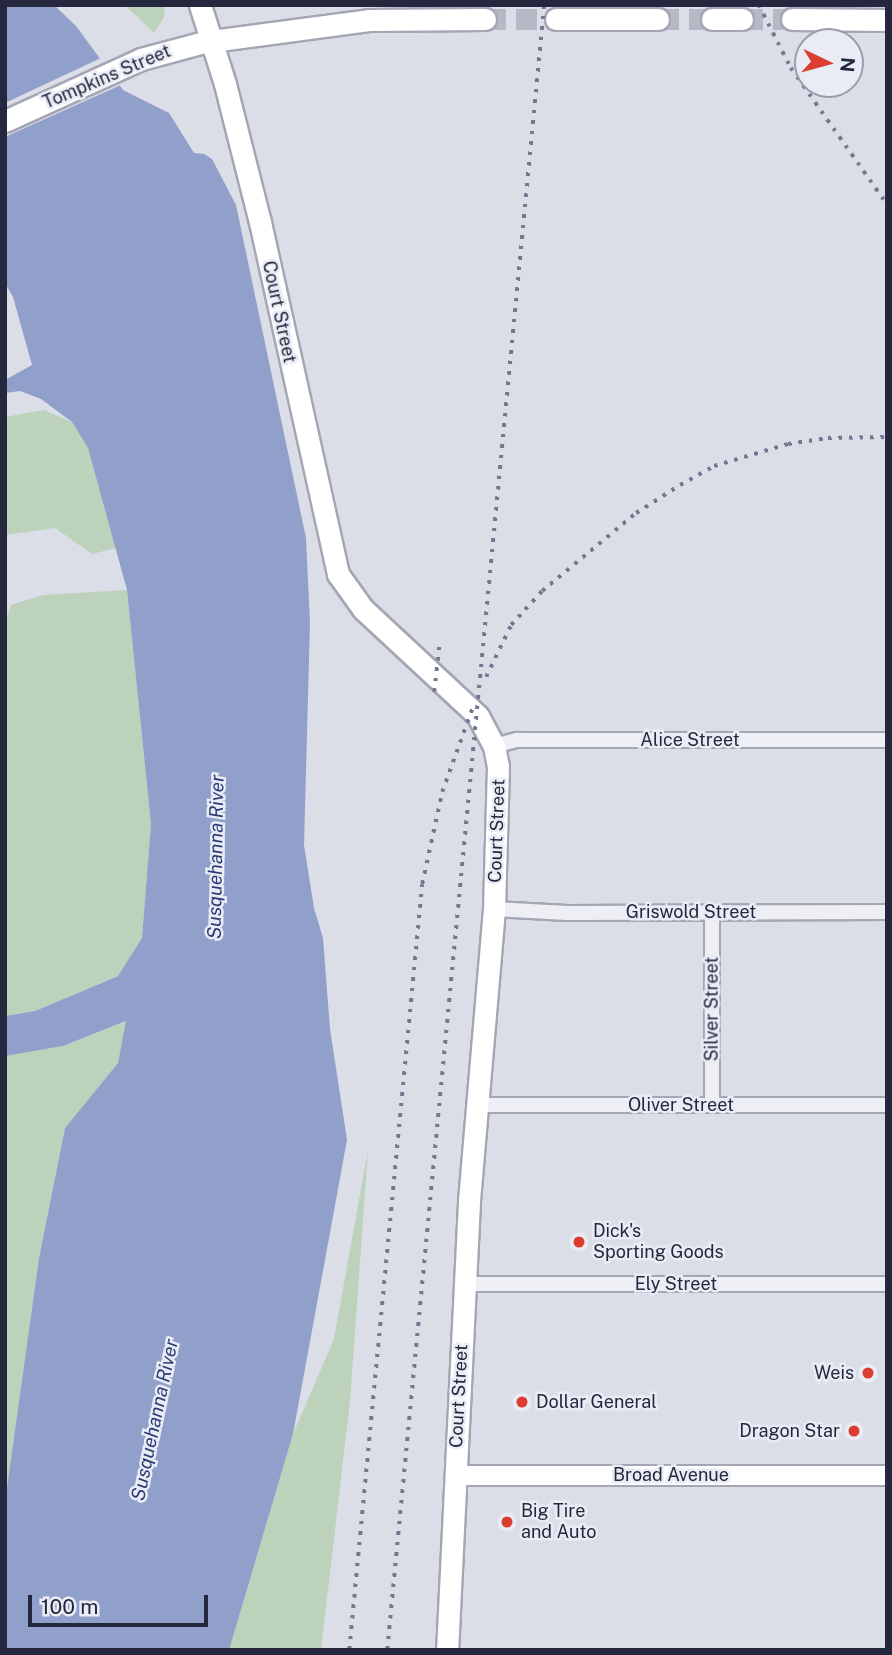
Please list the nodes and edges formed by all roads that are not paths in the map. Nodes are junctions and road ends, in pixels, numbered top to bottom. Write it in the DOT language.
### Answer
graph roads {
  1 [pos="200,5"];
  2 [pos="442,12"];
  3 [pos="485,19"];
  4 [pos="556,19"];
  5 [pos="658,19"];
  6 [pos="712,19"];
  7 [pos="742,19"];
  8 [pos="792,19"];
  9 [pos="887,20"];
  10 [pos="212,41"];
  11 [pos="5,121"];
  12 [pos="887,740"];
  13 [pos="494,746"];
  14 [pos="494,909"];
  15 [pos="887,912"];
  16 [pos="712,913"];
  17 [pos="476,1105"];
  18 [pos="712,1105"];
  19 [pos="887,1105"];
  20 [pos="464,1284"];
  21 [pos="887,1284"];
  22 [pos="455,1475"];
  23 [pos="887,1475"];
  24 [pos="447,1650"];
  1 -- 10 [label="main road, Court Street"];
  2 -- 3 [label="main road, Tompkins Street"];
  2 -- 10 [label="main road, Tompkins Street"];
  4 -- 5 [label="main road"];
  6 -- 7 [label="main road"];
  8 -- 9 [label="main road"];
  10 -- 11 [label="main road, Tompkins Street"];
  10 -- 13 [label="main road, Court Street"];
  12 -- 13 [label="street, Alice Street"];
  13 -- 14 [label="main road, Court Street"];
  14 -- 16 [label="street, Griswold Street"];
  14 -- 17 [label="main road, Court Street"];
  15 -- 16 [label="street, Griswold Street"];
  16 -- 18 [label="street, Silver Street"];
  17 -- 18 [label="street, Oliver Street"];
  17 -- 20 [label="main road, Court Street"];
  18 -- 19 [label="street, Oliver Street"];
  20 -- 21 [label="street, Ely Street"];
  20 -- 22 [label="main road, Court Street"];
  22 -- 23 [label="main road, Broad Avenue"];
  22 -- 24 [label="main road, Court Street"];
}
